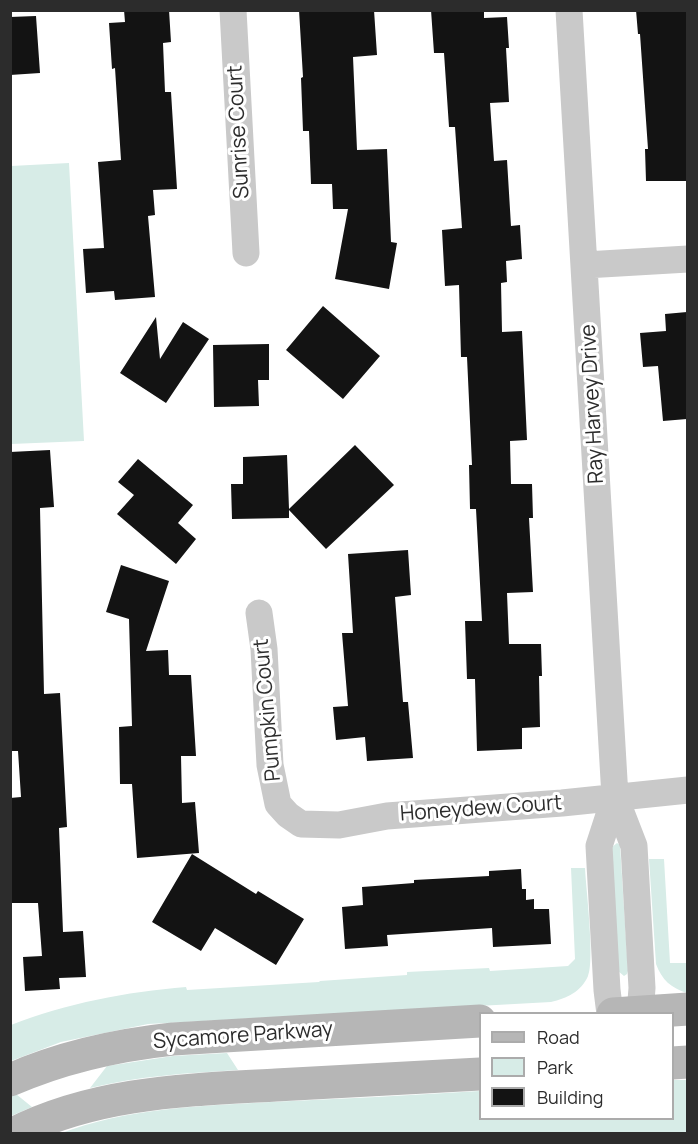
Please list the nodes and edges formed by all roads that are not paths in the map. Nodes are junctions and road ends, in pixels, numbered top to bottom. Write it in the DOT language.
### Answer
graph roads {
  1 [pos="233,10"];
  2 [pos="569,10"];
  3 [pos="246,254"];
  4 [pos="687,259"];
  5 [pos="585,265"];
  6 [pos="259,613"];
  7 [pos="687,790"];
  8 [pos="615,797"];
  9 [pos="280,807"];
  10 [pos="687,1009"];
  11 [pos="625,1012"];
  12 [pos="627,1012"];
  13 [pos="641,1012"];
  14 [pos="479,1021"];
  15 [pos="479,1074"];
  16 [pos="10,1080"];
  17 [pos="14,1134"];
  1 -- 3 [label="street, Sunrise Court"];
  2 -- 5 [label="street, Ray Harvey Drive"];
  4 -- 5 [label="street"];
  5 -- 8 [label="street, Ray Harvey Drive"];
  6 -- 9 [label="street, Pumpkin Court"];
  7 -- 8 [label="street, Honeydew Court"];
  8 -- 9 [label="street, Honeydew Court"];
  8 -- 11 [label="street, Ray Harvey Drive"];
  8 -- 12 [label="street, Ray Harvey Drive"];
  10 -- 13 [label="main road"];
  14 -- 16 [label="main road, Sycamore Parkway"];
  15 -- 17 [label="main road"];
}
